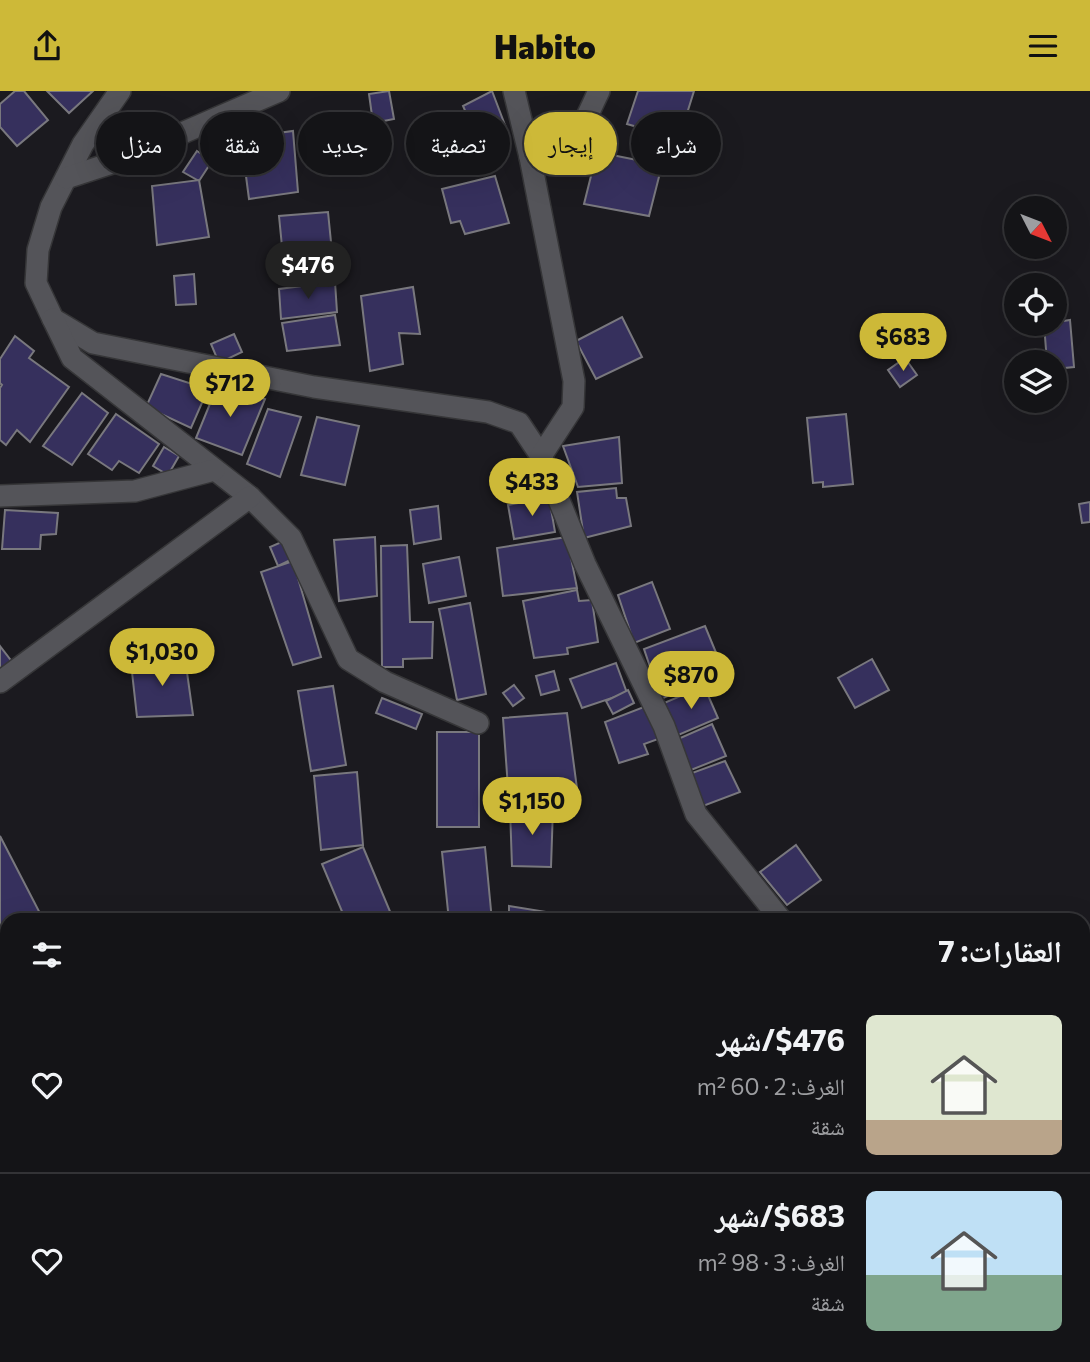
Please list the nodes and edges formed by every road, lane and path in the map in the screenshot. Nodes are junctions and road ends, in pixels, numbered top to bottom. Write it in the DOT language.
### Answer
graph roads {
  1 [pos="120,91"];
  2 [pos="279,91"];
  3 [pos="514,91"];
  4 [pos="599,91"];
  5 [pos="589,112"];
  6 [pos="524,132"];
  7 [pos="534,175"];
  8 [pos="66,178"];
  9 [pos="53,319"];
  10 [pos="541,456"];
  11 [pos="214,470"];
  12 [pos="0,496"];
  13 [pos="250,497"];
  14 [pos="0,682"];
  15 [pos="478,723"];
  16 [pos="776,913"];
  1 -- 8 [label="street"];
  2 -- 8 [label="street"];
  3 -- 6 [label="street"];
  4 -- 5 [label="street"];
  7 -- 10 [label="street"];
  8 -- 9 [label="street"];
  9 -- 10 [label="street"];
  9 -- 11 [label="street"];
  10 -- 16 [label="street"];
  11 -- 12 [label="street"];
  11 -- 13 [label="street"];
  13 -- 14 [label="street"];
  13 -- 15 [label="street"];
}
